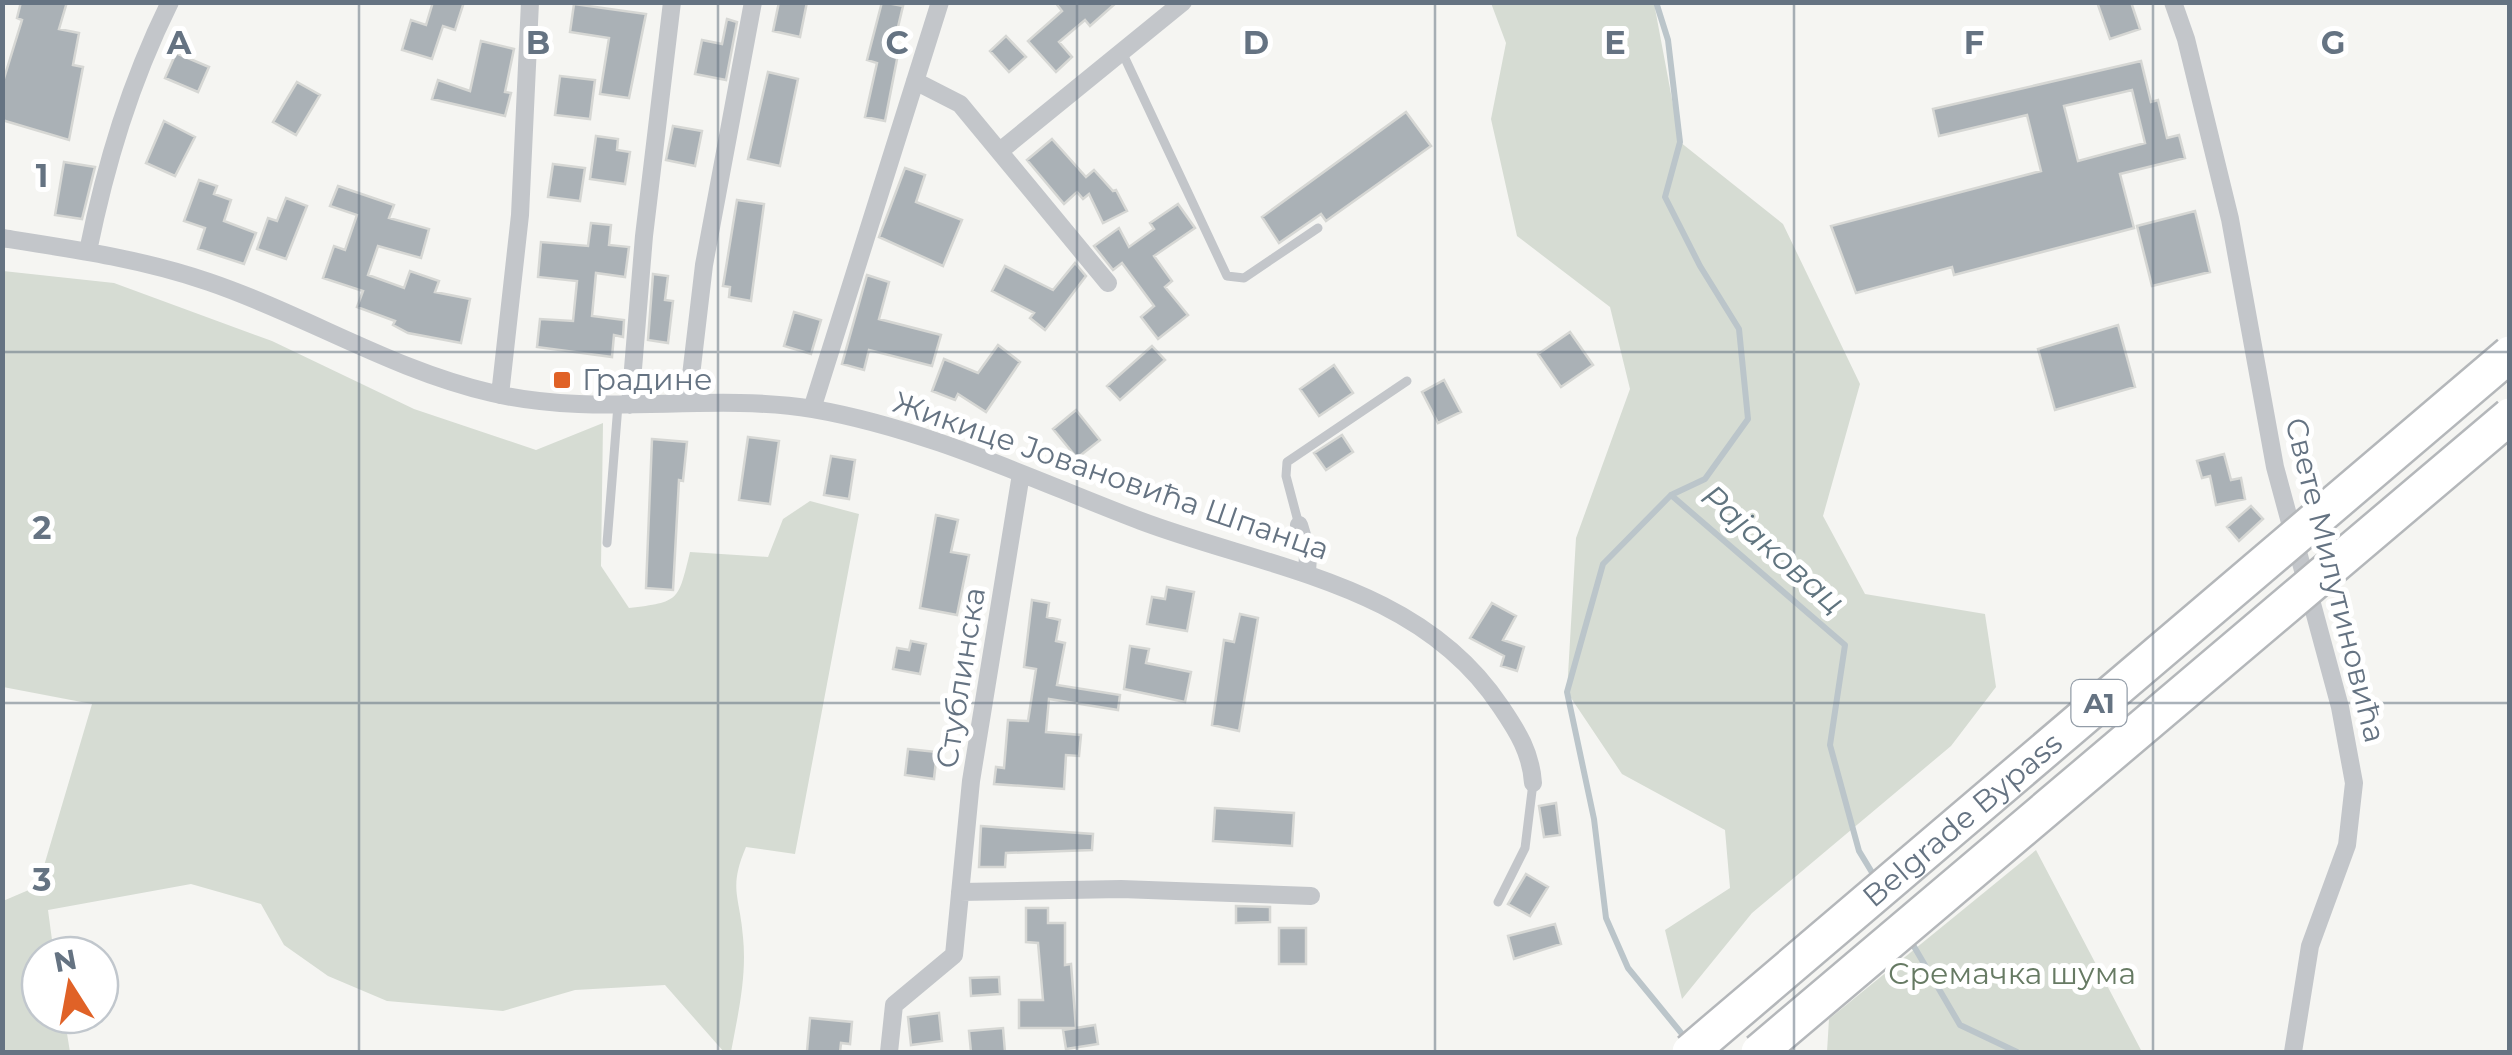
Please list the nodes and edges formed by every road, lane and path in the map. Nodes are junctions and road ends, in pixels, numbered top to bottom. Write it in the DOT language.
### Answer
graph roads {
  1 [pos="170,2"];
  2 [pos="530,2"];
  3 [pos="672,2"];
  4 [pos="752,2"];
  5 [pos="940,2"];
  6 [pos="1183,2"];
  7 [pos="2172,2"];
  8 [pos="1122,52"];
  9 [pos="916,81"];
  10 [pos="1000,151"];
  11 [pos="1318,228"];
  12 [pos="2,238"];
  13 [pos="88,251"];
  14 [pos="1108,283"];
  15 [pos="2510,354"];
  16 [pos="1407,381"];
  17 [pos="500,395"];
  18 [pos="688,402"];
  19 [pos="624,405"];
  20 [pos="812,409"];
  21 [pos="2510,416"];
  22 [pos="1021,474"];
  23 [pos="1300,525"];
  24 [pos="607,542"];
  25 [pos="1306,573"];
  26 [pos="1533,784"];
  27 [pos="960,892"];
  28 [pos="1310,896"];
  29 [pos="1498,902"];
  30 [pos="889,1052"];
  31 [pos="1690,1052"];
  32 [pos="1759,1052"];
  33 [pos="2293,1052"];
  1 -- 13 [label="street"];
  2 -- 17 [label="street"];
  3 -- 19 [label="street"];
  4 -- 18 [label="street"];
  5 -- 9 [label="street"];
  6 -- 8 [label="street"];
  7 -- 33 [label="street, Свете Милутиновића"];
  8 -- 10 [label="street"];
  8 -- 11 [label="lane"];
  9 -- 10 [label="street"];
  9 -- 20 [label="street"];
  10 -- 14 [label="street"];
  12 -- 13 [label="street, Жикице Јовановића Шпанца"];
  13 -- 17 [label="street, Жикице Јовановића Шпанца"];
  15 -- 31 [label="highway, Belgrade Bypass / A1, bridge"];
  16 -- 23 [label="lane"];
  17 -- 19 [label="street, Жикице Јовановића Шпанца"];
  18 -- 19 [label="street, Жикице Јовановића Шпанца"];
  18 -- 20 [label="street, Жикице Јовановића Шпанца"];
  19 -- 24 [label="lane"];
  20 -- 22 [label="street, Жикице Јовановића Шпанца"];
  21 -- 32 [label="highway, Belgrade Bypass / A1, bridge"];
  22 -- 25 [label="street, Жикице Јовановића Шпанца"];
  22 -- 27 [label="street, Стублинска"];
  23 -- 25 [label="street"];
  25 -- 26 [label="street, Жикице Јовановића Шпанца"];
  26 -- 29 [label="lane"];
  27 -- 28 [label="street"];
  27 -- 30 [label="street, Стублинска"];
}
